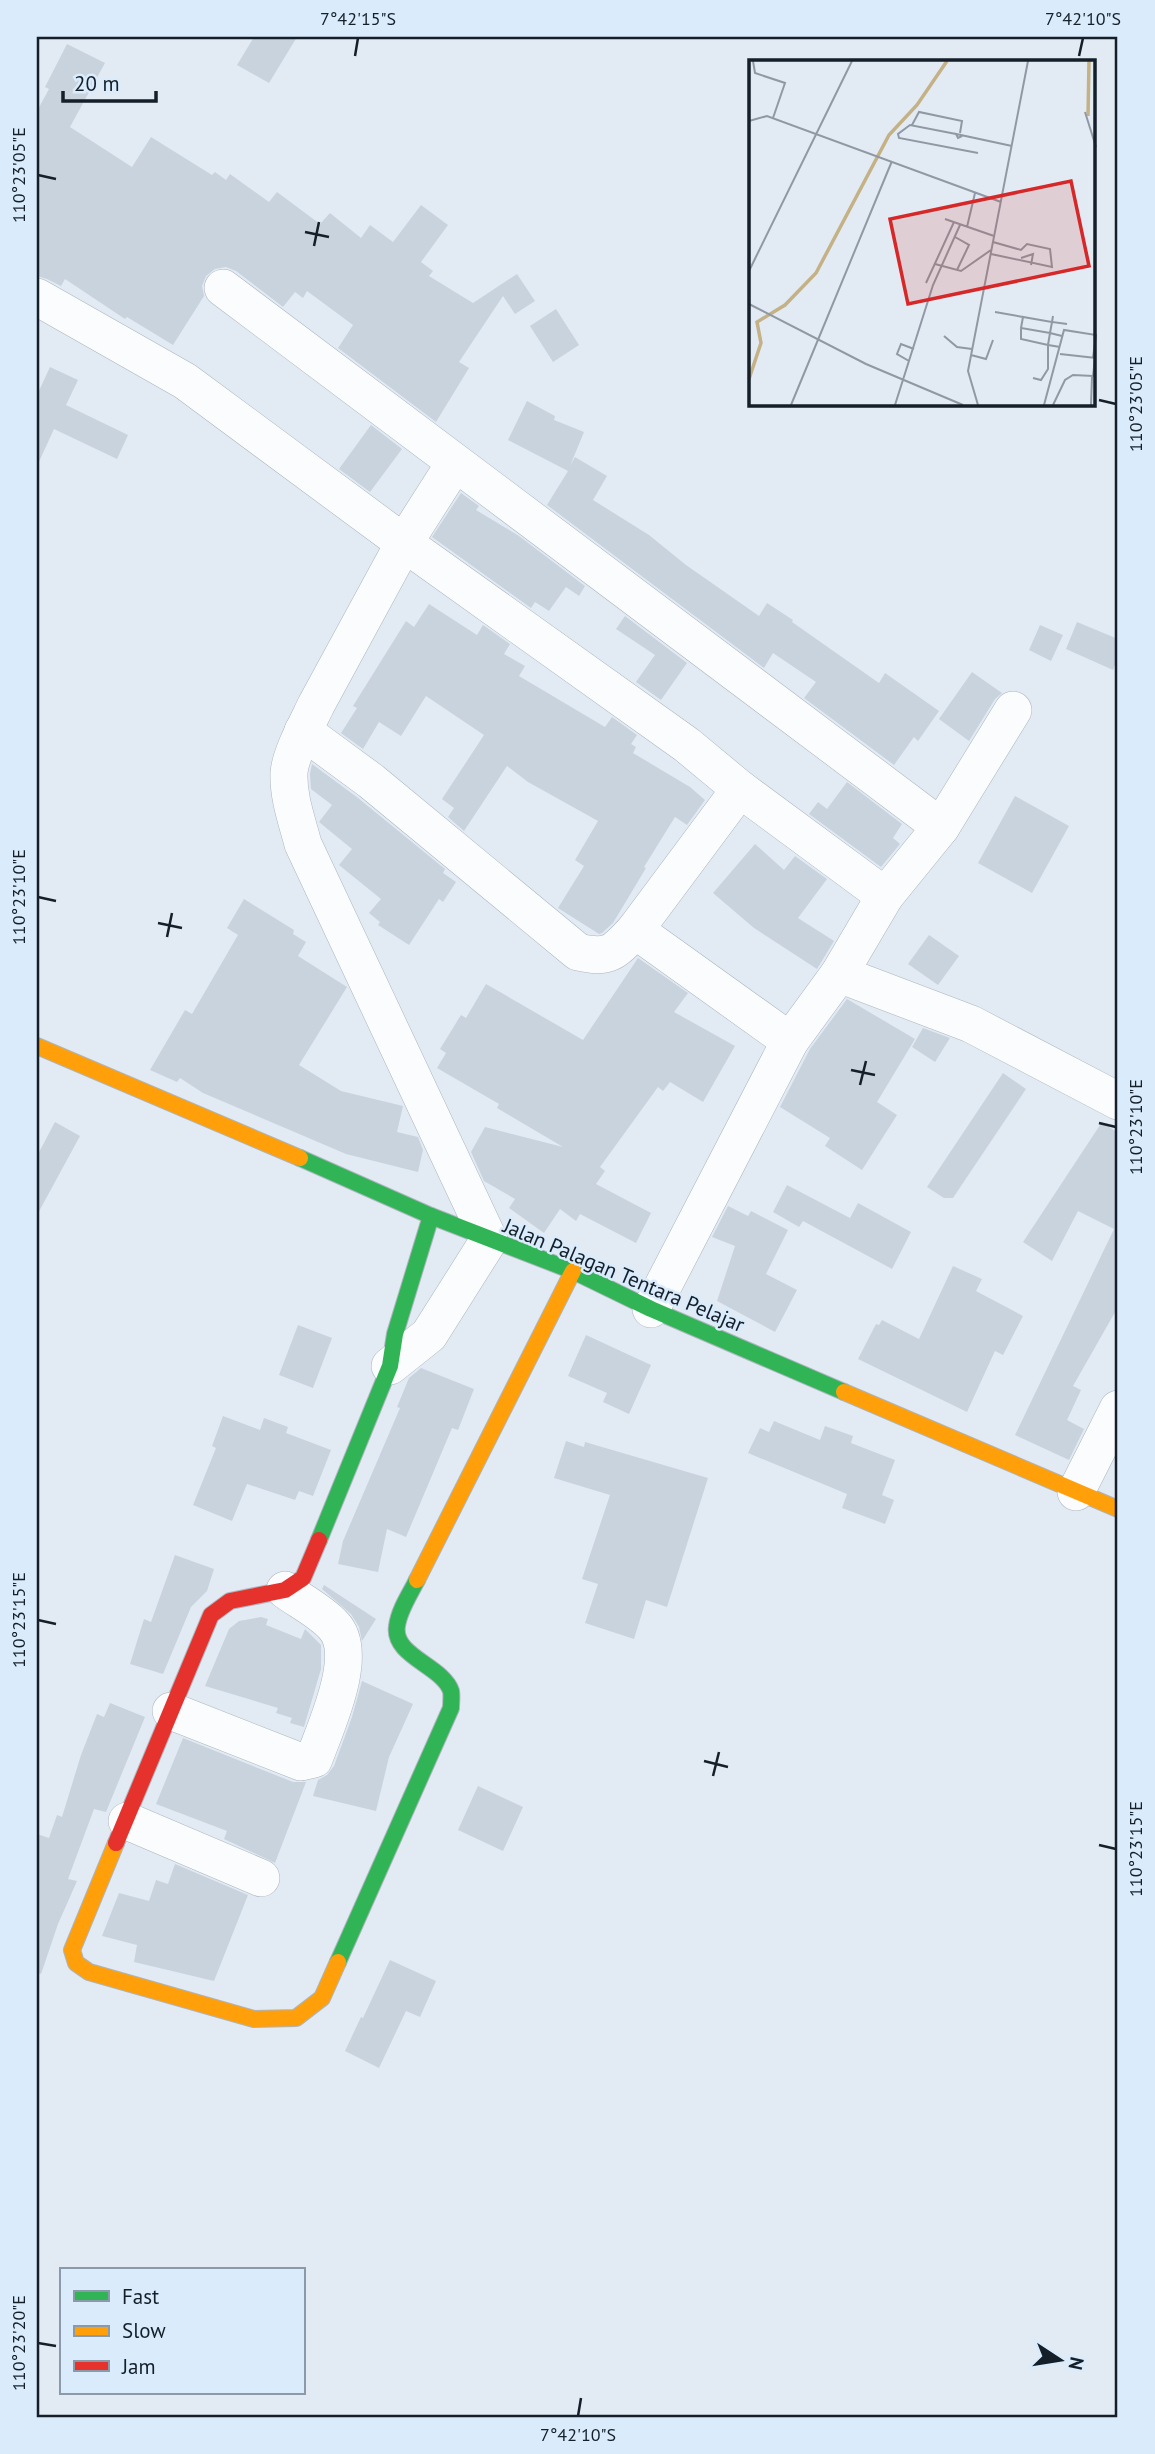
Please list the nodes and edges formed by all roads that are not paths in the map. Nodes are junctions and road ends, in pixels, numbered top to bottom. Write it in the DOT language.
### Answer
graph roads {
  1 [pos="223,288"];
  2 [pos="37,297"];
  3 [pos="455,463"];
  4 [pos="404,543"];
  5 [pos="1013,710"];
  6 [pos="303,730"];
  7 [pos="740,789"];
  8 [pos="940,827"];
  9 [pos="885,896"];
  10 [pos="635,930"];
  11 [pos="839,974"];
  12 [pos="790,1041"];
  13 [pos="37,1046"];
  14 [pos="1118,1101"];
  15 [pos="431,1216"];
  16 [pos="489,1240"];
  17 [pos="573,1271"];
  18 [pos="651,1309"];
  19 [pos="390,1366"];
  20 [pos="1118,1409"];
  21 [pos="1076,1492"];
  22 [pos="1118,1509"];
  23 [pos="285,1590"];
  24 [pos="171,1711"];
  25 [pos="127,1821"];
  26 [pos="261,1878"];
  1 -- 3 [label="street"];
  2 -- 4 [label="street"];
  3 -- 4 [label="street"];
  3 -- 8 [label="street"];
  4 -- 6 [label="street"];
  4 -- 7 [label="street"];
  5 -- 8 [label="street"];
  6 -- 10 [label="street"];
  6 -- 16 [label="street"];
  7 -- 9 [label="street"];
  7 -- 10 [label="street"];
  8 -- 9 [label="street"];
  9 -- 11 [label="street"];
  10 -- 12 [label="street"];
  11 -- 12 [label="street"];
  11 -- 14 [label="street"];
  12 -- 18 [label="street"];
  13 -- 15 [label="street, Jalan Palagan Tentara Pelajar"];
  15 -- 16 [label="street, Jalan Palagan Tentara Pelajar"];
  15 -- 19 [label="street"];
  16 -- 17 [label="street, Jalan Palagan Tentara Pelajar"];
  16 -- 19 [label="street"];
  17 -- 18 [label="street, Jalan Palagan Tentara Pelajar"];
  17 -- 25 [label="street"];
  18 -- 21 [label="street, Jalan Palagan Tentara Pelajar"];
  19 -- 23 [label="street"];
  20 -- 21 [label="street"];
  21 -- 22 [label="street, Jalan Palagan Tentara Pelajar"];
  23 -- 24 [label="street"];
  23 -- 24 [label="street"];
  24 -- 25 [label="street"];
  25 -- 26 [label="street"];
}
